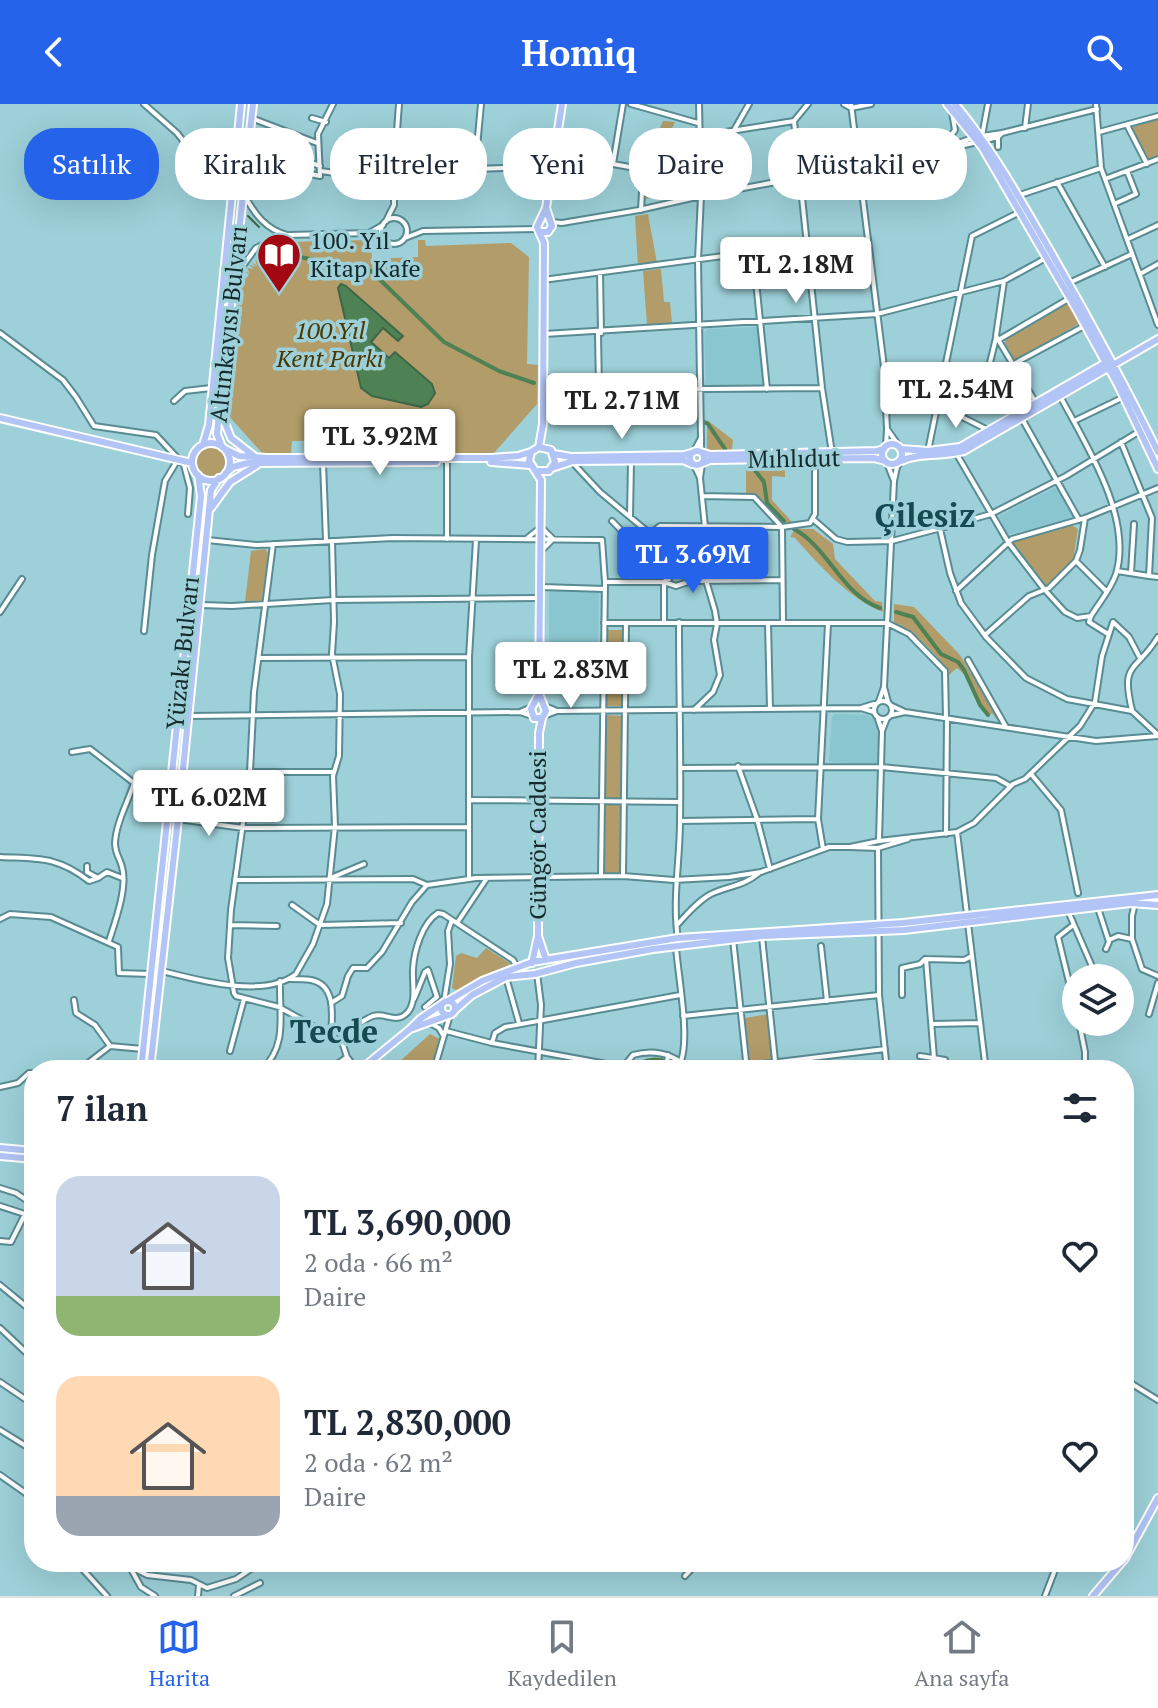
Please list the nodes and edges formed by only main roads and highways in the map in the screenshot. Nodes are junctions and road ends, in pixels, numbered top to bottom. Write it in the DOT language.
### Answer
graph roads {
  1 [pos="241,104"];
  2 [pos="253,104"];
  3 [pos="562,104"];
  4 [pos="951,106"];
  5 [pos="980,139"];
  6 [pos="1158,339"];
  7 [pos="1110,363"];
  8 [pos="1093,373"];
  9 [pos="220,407"];
  10 [pos="0,418"];
  11 [pos="543,424"];
  12 [pos="203,445"];
  13 [pos="539,447"];
  14 [pos="885,447"];
  15 [pos="900,447"];
  16 [pos="224,448"];
  17 [pos="531,452"];
  18 [pos="552,452"];
  19 [pos="696,452"];
  20 [pos="1158,452"];
  21 [pos="260,460"];
  22 [pos="901,461"];
  23 [pos="886,462"];
  24 [pos="192,463"];
  25 [pos="703,463"];
  26 [pos="693,464"];
  27 [pos="530,465"];
  28 [pos="1158,469"];
  29 [pos="550,470"];
  30 [pos="536,471"];
  31 [pos="226,473"];
  32 [pos="198,475"];
  33 [pos="219,478"];
  34 [pos="541,480"];
  35 [pos="209,511"];
  36 [pos="538,705"];
  37 [pos="538,717"];
  38 [pos="170,788"];
  39 [pos="182,789"];
  40 [pos="1158,895"];
  41 [pos="1158,905"];
  42 [pos="968,919"];
  43 [pos="762,934"];
  44 [pos="538,936"];
  45 [pos="677,942"];
  46 [pos="546,959"];
  47 [pos="532,962"];
  48 [pos="545,971"];
  49 [pos="536,974"];
  50 [pos="445,1002"];
  51 [pos="451,1014"];
  52 [pos="410,1029"];
  53 [pos="142,1060"];
  54 [pos="151,1060"];
  55 [pos="371,1060"];
  56 [pos="0,1148"];
  57 [pos="24,1150"];
  58 [pos="0,1156"];
  59 [pos="24,1158"];
  60 [pos="1158,1498"];
  61 [pos="1134,1541"];
  62 [pos="1114,1572"];
  63 [pos="1093,1596"];
  1 -- 12 [label="main road, Altınkayısı Bulvarı"];
  2 -- 9 [label="main road, Altınkayısı Bulvarı"];
  3 -- 11 [label="main road"];
  4 -- 5 [label="main road"];
  4 -- 5 [label="main road"];
  5 -- 7 [label="main road"];
  5 -- 7 [label="main road"];
  6 -- 7 [label="main road"];
  7 -- 8 [label="main road"];
  7 -- 20 [label="main road"];
  7 -- 28 [label="main road"];
  8 -- 15 [label="main road"];
  8 -- 22 [label="main road"];
  9 -- 16 [label="main road, Altınkayısı Bulvarı"];
  9 -- 21 [label="main road"];
  10 -- 24 [label="main road"];
  11 -- 13 [label="main road"];
  11 -- 18 [label="main road"];
  12 -- 16 [label="main road"];
  12 -- 24 [label="main road"];
  13 -- 17 [label="main road"];
  13 -- 18 [label="main road"];
  14 -- 15 [label="main road"];
  14 -- 19 [label="main road, Mıhlıdut"];
  14 -- 23 [label="main road"];
  15 -- 22 [label="main road"];
  16 -- 21 [label="main road"];
  16 -- 31 [label="main road"];
  17 -- 21 [label="main road"];
  17 -- 27 [label="main road"];
  18 -- 19 [label="main road, Mıhlıdut"];
  18 -- 29 [label="main road"];
  19 -- 25 [label="main road"];
  19 -- 26 [label="main road"];
  21 -- 27 [label="main road"];
  21 -- 31 [label="main road"];
  21 -- 35 [label="main road"];
  22 -- 23 [label="main road"];
  23 -- 25 [label="main road, Mıhlıdut"];
  24 -- 32 [label="main road"];
  25 -- 26 [label="main road, Mıhlıdut"];
  26 -- 29 [label="main road"];
  27 -- 30 [label="main road"];
  29 -- 30 [label="main road"];
  29 -- 34 [label="main road"];
  30 -- 34 [label="main road"];
  31 -- 33 [label="main road"];
  32 -- 33 [label="main road"];
  32 -- 38 [label="main road, Yüzakı Bulvarı"];
  33 -- 35 [label="main road, Yüzakı Bulvarı"];
  34 -- 36 [label="main road"];
  35 -- 39 [label="main road, Yüzakı Bulvarı"];
  36 -- 37 [label="main road"];
  36 -- 37 [label="main road"];
  37 -- 44 [label="main road, Güngör Caddesi"];
  38 -- 39 [label="main road"];
  38 -- 53 [label="main road, Yüzakı Bulvarı"];
  39 -- 54 [label="main road, Yüzakı Bulvarı"];
  40 -- 42 [label="main road"];
  41 -- 42 [label="main road"];
  42 -- 43 [label="main road"];
  43 -- 45 [label="main road"];
  43 -- 45 [label="main road"];
  44 -- 46 [label="main road"];
  44 -- 47 [label="main road"];
  45 -- 46 [label="main road"];
  45 -- 48 [label="main road"];
  46 -- 47 [label="main road"];
  46 -- 48 [label="main road"];
  47 -- 49 [label="main road"];
  47 -- 50 [label="main road"];
  48 -- 49 [label="main road"];
  49 -- 51 [label="main road"];
  50 -- 51 [label="main road"];
  50 -- 51 [label="main road"];
  50 -- 52 [label="main road"];
  51 -- 52 [label="main road"];
  52 -- 55 [label="main road"];
  56 -- 57 [label="main road"];
  58 -- 59 [label="main road"];
  60 -- 61 [label="main road"];
  62 -- 63 [label="main road"];
}
